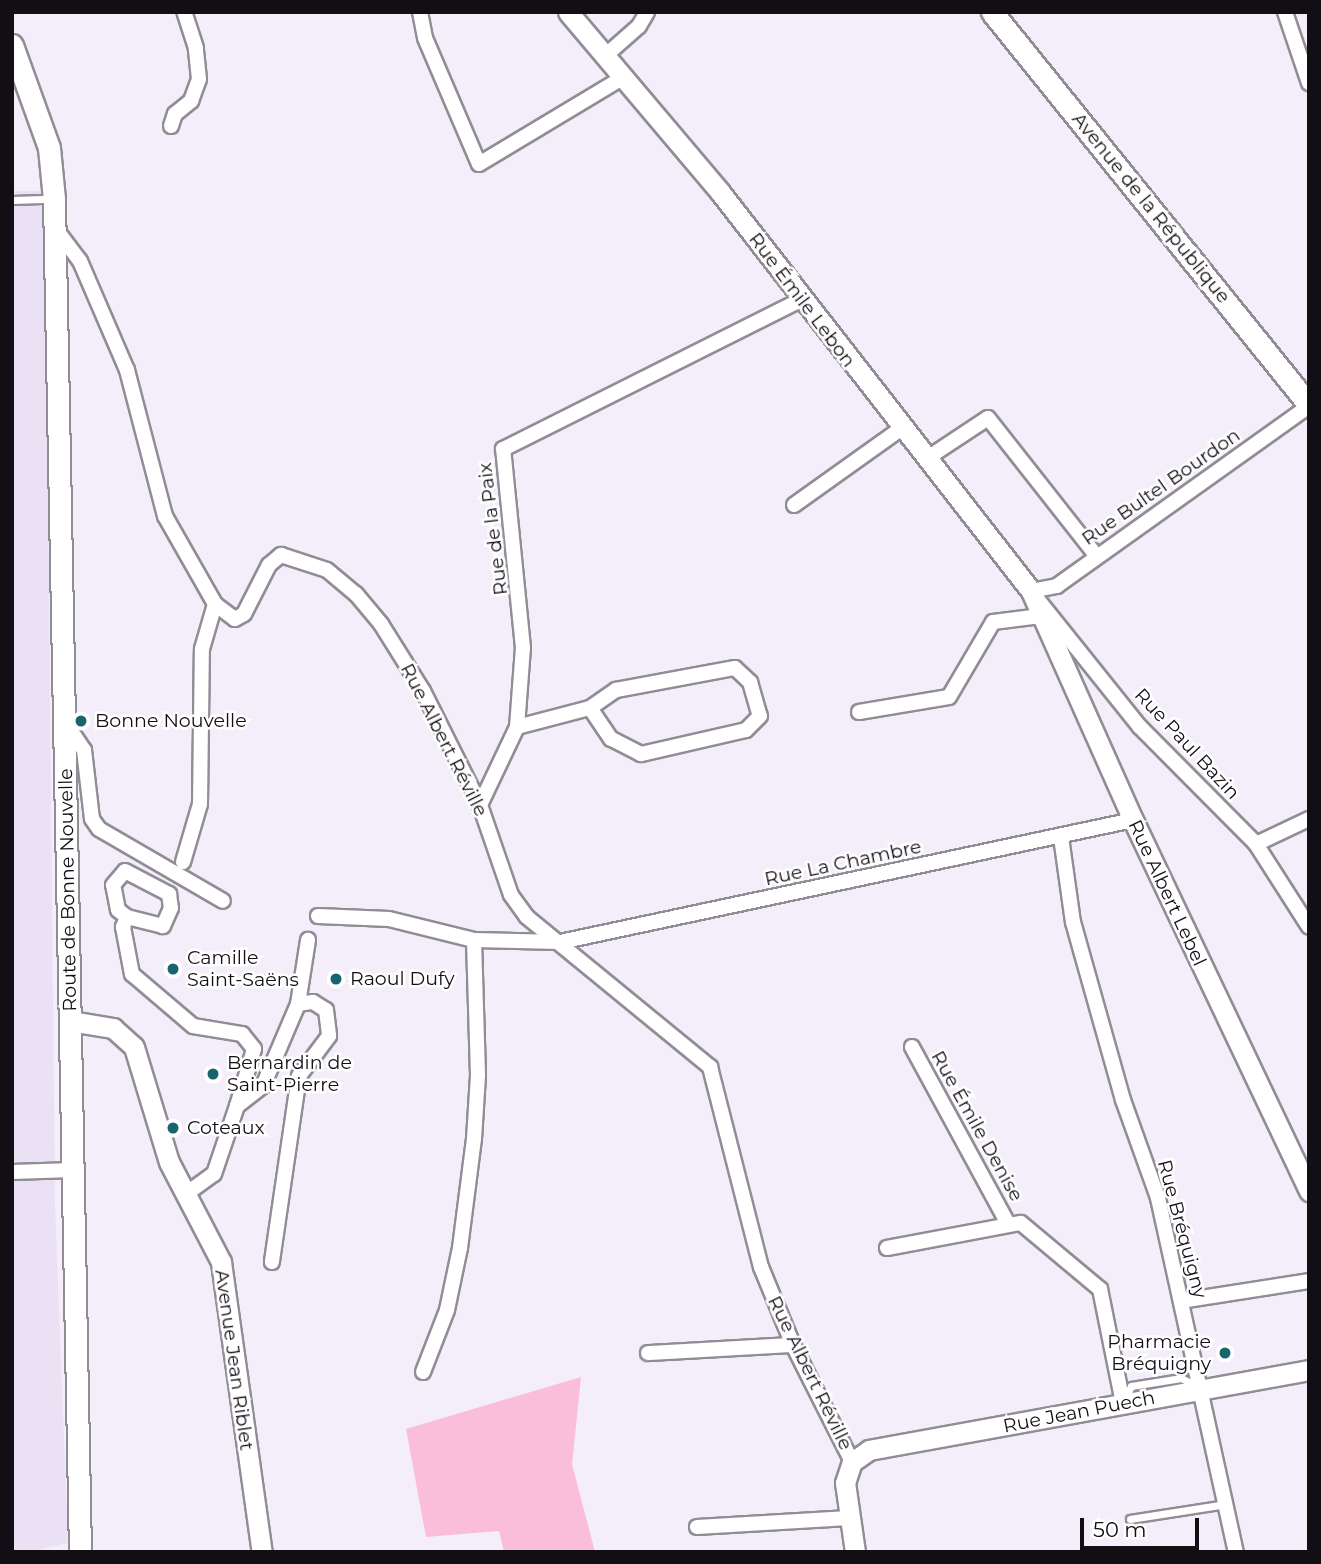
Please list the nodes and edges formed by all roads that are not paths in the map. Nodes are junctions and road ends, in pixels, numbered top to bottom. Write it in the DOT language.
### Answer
graph roads {
  1 [pos="184,12"];
  2 [pos="420,12"];
  3 [pos="568,12"];
  4 [pos="647,12"];
  5 [pos="992,12"];
  6 [pos="1285,12"];
  7 [pos="12,45"];
  8 [pos="605,56"];
  9 [pos="622,79"];
  10 [pos="1309,83"];
  11 [pos="171,126"];
  12 [pos="54,199"];
  13 [pos="12,200"];
  14 [pos="55,228"];
  15 [pos="801,300"];
  16 [pos="1309,405"];
  17 [pos="902,428"];
  18 [pos="926,459"];
  19 [pos="794,505"];
  20 [pos="1096,555"];
  21 [pos="1031,591"];
  22 [pos="215,604"];
  23 [pos="1041,616"];
  24 [pos="590,708"];
  25 [pos="859,712"];
  26 [pos="64,720"];
  27 [pos="517,727"];
  28 [pos="480,804"];
  29 [pos="1309,819"];
  30 [pos="1133,820"];
  31 [pos="1061,837"];
  32 [pos="1256,844"];
  33 [pos="183,862"];
  34 [pos="222,901"];
  35 [pos="318,916"];
  36 [pos="127,917"];
  37 [pos="1309,927"];
  38 [pos="308,940"];
  39 [pos="474,940"];
  40 [pos="560,942"];
  41 [pos="298,1004"];
  42 [pos="70,1021"];
  43 [pos="912,1048"];
  44 [pos="237,1106"];
  45 [pos="73,1170"];
  46 [pos="12,1172"];
  47 [pos="1309,1191"];
  48 [pos="186,1194"];
  49 [pos="1008,1224"];
  50 [pos="887,1248"];
  51 [pos="272,1262"];
  52 [pos="1309,1281"];
  53 [pos="1181,1301"];
  54 [pos="793,1345"];
  55 [pos="648,1353"];
  56 [pos="1309,1370"];
  57 [pos="423,1372"];
  58 [pos="1201,1388"];
  59 [pos="1123,1403"];
  60 [pos="852,1462"];
  61 [pos="1226,1504"];
  62 [pos="849,1518"];
  63 [pos="1130,1519"];
  64 [pos="697,1527"];
  65 [pos="80,1552"];
  66 [pos="262,1552"];
  67 [pos="855,1552"];
  68 [pos="1236,1552"];
  1 -- 11 [label="street"];
  2 -- 9 [label="street"];
  3 -- 8 [label="street, Rue Émile Lebon"];
  4 -- 8 [label="street"];
  5 -- 16 [label="main road, Avenue de la République"];
  6 -- 10 [label="street"];
  7 -- 12 [label="main road, Route de Bonne Nouvelle"];
  8 -- 9 [label="street, Rue Émile Lebon"];
  9 -- 15 [label="street, Rue Émile Lebon"];
  12 -- 13 [label="lane"];
  12 -- 14 [label="main road, Route de Bonne Nouvelle"];
  14 -- 22 [label="street"];
  14 -- 26 [label="main road, Route de Bonne Nouvelle"];
  15 -- 17 [label="street, Rue Émile Lebon"];
  15 -- 27 [label="street, Rue de la Paix"];
  16 -- 20 [label="street, Rue Bultel Bourdon"];
  17 -- 18 [label="street, Rue Émile Lebon"];
  17 -- 19 [label="street"];
  18 -- 20 [label="street"];
  18 -- 21 [label="street, Rue Émile Lebon"];
  20 -- 21 [label="street, Rue Bultel Bourdon"];
  21 -- 23 [label="street, Rue Albert Lebel"];
  21 -- 32 [label="street, Rue Paul Bazin"];
  22 -- 28 [label="street, Rue Albert Réville"];
  22 -- 33 [label="street"];
  23 -- 25 [label="street"];
  23 -- 30 [label="street, Rue Albert Lebel"];
  24 -- 24 [label="street"];
  24 -- 27 [label="street"];
  26 -- 34 [label="street"];
  26 -- 42 [label="main road, Route de Bonne Nouvelle"];
  27 -- 28 [label="street, Rue de la Paix"];
  28 -- 40 [label="street, Rue Albert Réville"];
  29 -- 32 [label="street"];
  30 -- 31 [label="street, Rue La Chambre"];
  30 -- 47 [label="street, Rue Albert Lebel"];
  31 -- 40 [label="street, Rue La Chambre"];
  31 -- 53 [label="street, Rue Bréquigny"];
  32 -- 37 [label="street, Rue Paul Bazin"];
  35 -- 39 [label="street, Rue La Chambre"];
  36 -- 44 [label="street"];
  38 -- 41 [label="street"];
  39 -- 40 [label="street, Rue La Chambre"];
  39 -- 57 [label="street"];
  40 -- 54 [label="street, Rue Albert Réville"];
  41 -- 44 [label="street"];
  41 -- 51 [label="street"];
  42 -- 45 [label="main road, Route de Bonne Nouvelle"];
  42 -- 48 [label="street, Avenue Jean Riblet"];
  43 -- 49 [label="street, Rue Émile Denise"];
  44 -- 48 [label="street"];
  45 -- 46 [label="street"];
  45 -- 65 [label="main road, Route de Bonne Nouvelle"];
  48 -- 66 [label="street, Avenue Jean Riblet"];
  49 -- 50 [label="street"];
  49 -- 59 [label="street"];
  52 -- 53 [label="street"];
  53 -- 58 [label="street, Rue Bréquigny"];
  54 -- 55 [label="street"];
  54 -- 60 [label="street, Rue Albert Réville"];
  56 -- 58 [label="street, Rue Jean Puech"];
  58 -- 59 [label="street, Rue Jean Puech"];
  58 -- 61 [label="street, Rue Bréquigny"];
  59 -- 60 [label="street, Rue Jean Puech"];
  60 -- 62 [label="street, Rue Albert Réville"];
  61 -- 63 [label="lane"];
  61 -- 68 [label="street, Rue Bréquigny"];
  62 -- 64 [label="street"];
  62 -- 67 [label="street, Rue Albert Réville"];
}
